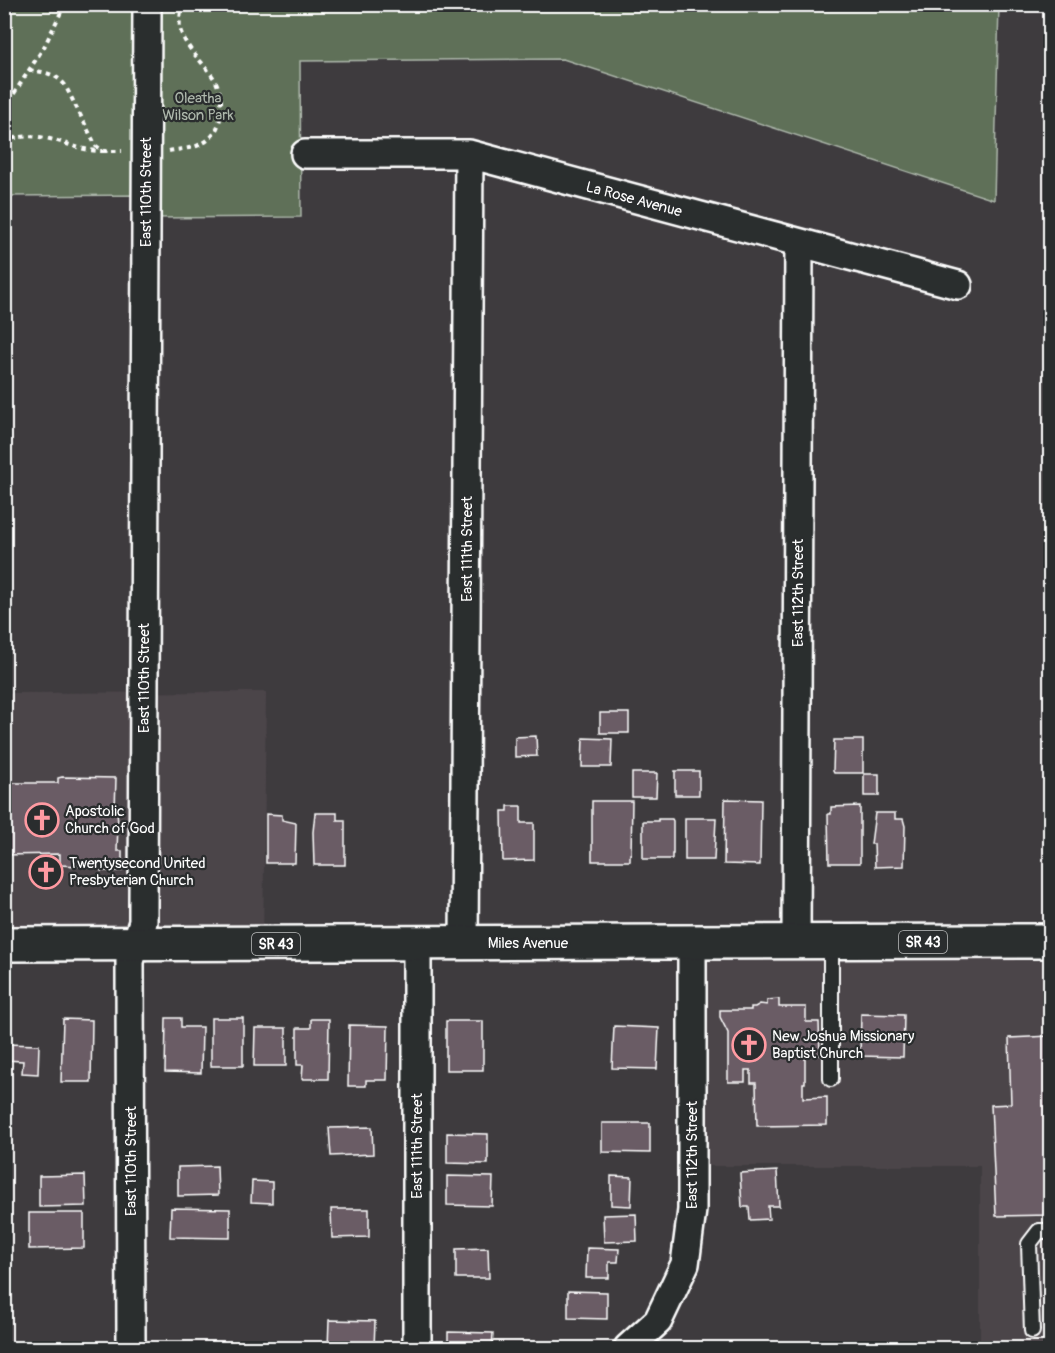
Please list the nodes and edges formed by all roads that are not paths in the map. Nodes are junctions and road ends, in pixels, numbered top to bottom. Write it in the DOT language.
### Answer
graph roads {
  1 [pos="147,4"];
  2 [pos="305,154"];
  3 [pos="469,154"];
  4 [pos="799,244"];
  5 [pos="958,285"];
  6 [pos="1050,941"];
  7 [pos="796,942"];
  8 [pos="831,942"];
  9 [pos="692,943"];
  10 [pos="4,944"];
  11 [pos="135,944"];
  12 [pos="417,944"];
  13 [pos="464,944"];
  14 [pos="831,1078"];
  15 [pos="1050,1231"];
  16 [pos="1032,1331"];
  17 [pos="131,1348"];
  18 [pos="417,1348"];
  19 [pos="628,1348"];
  1 -- 11 [label="street, East 110th Street"];
  2 -- 3 [label="street, La Rose Avenue"];
  3 -- 4 [label="street, La Rose Avenue"];
  3 -- 13 [label="street, East 111th Street"];
  4 -- 5 [label="street, La Rose Avenue"];
  4 -- 7 [label="street, East 112th Street"];
  6 -- 8 [label="main road, Miles Avenue / SR 43"];
  7 -- 8 [label="main road, Miles Avenue / SR 43"];
  7 -- 9 [label="main road, Miles Avenue / SR 43"];
  8 -- 14 [label="lane"];
  9 -- 13 [label="main road, Miles Avenue / SR 43"];
  9 -- 19 [label="street, East 112th Street"];
  10 -- 11 [label="main road, Miles Avenue / SR 43"];
  11 -- 12 [label="main road, Miles Avenue / SR 43"];
  11 -- 17 [label="street, East 110th Street"];
  12 -- 13 [label="main road, Miles Avenue / SR 43"];
  12 -- 18 [label="street, East 111th Street"];
  15 -- 16 [label="lane"];
}
